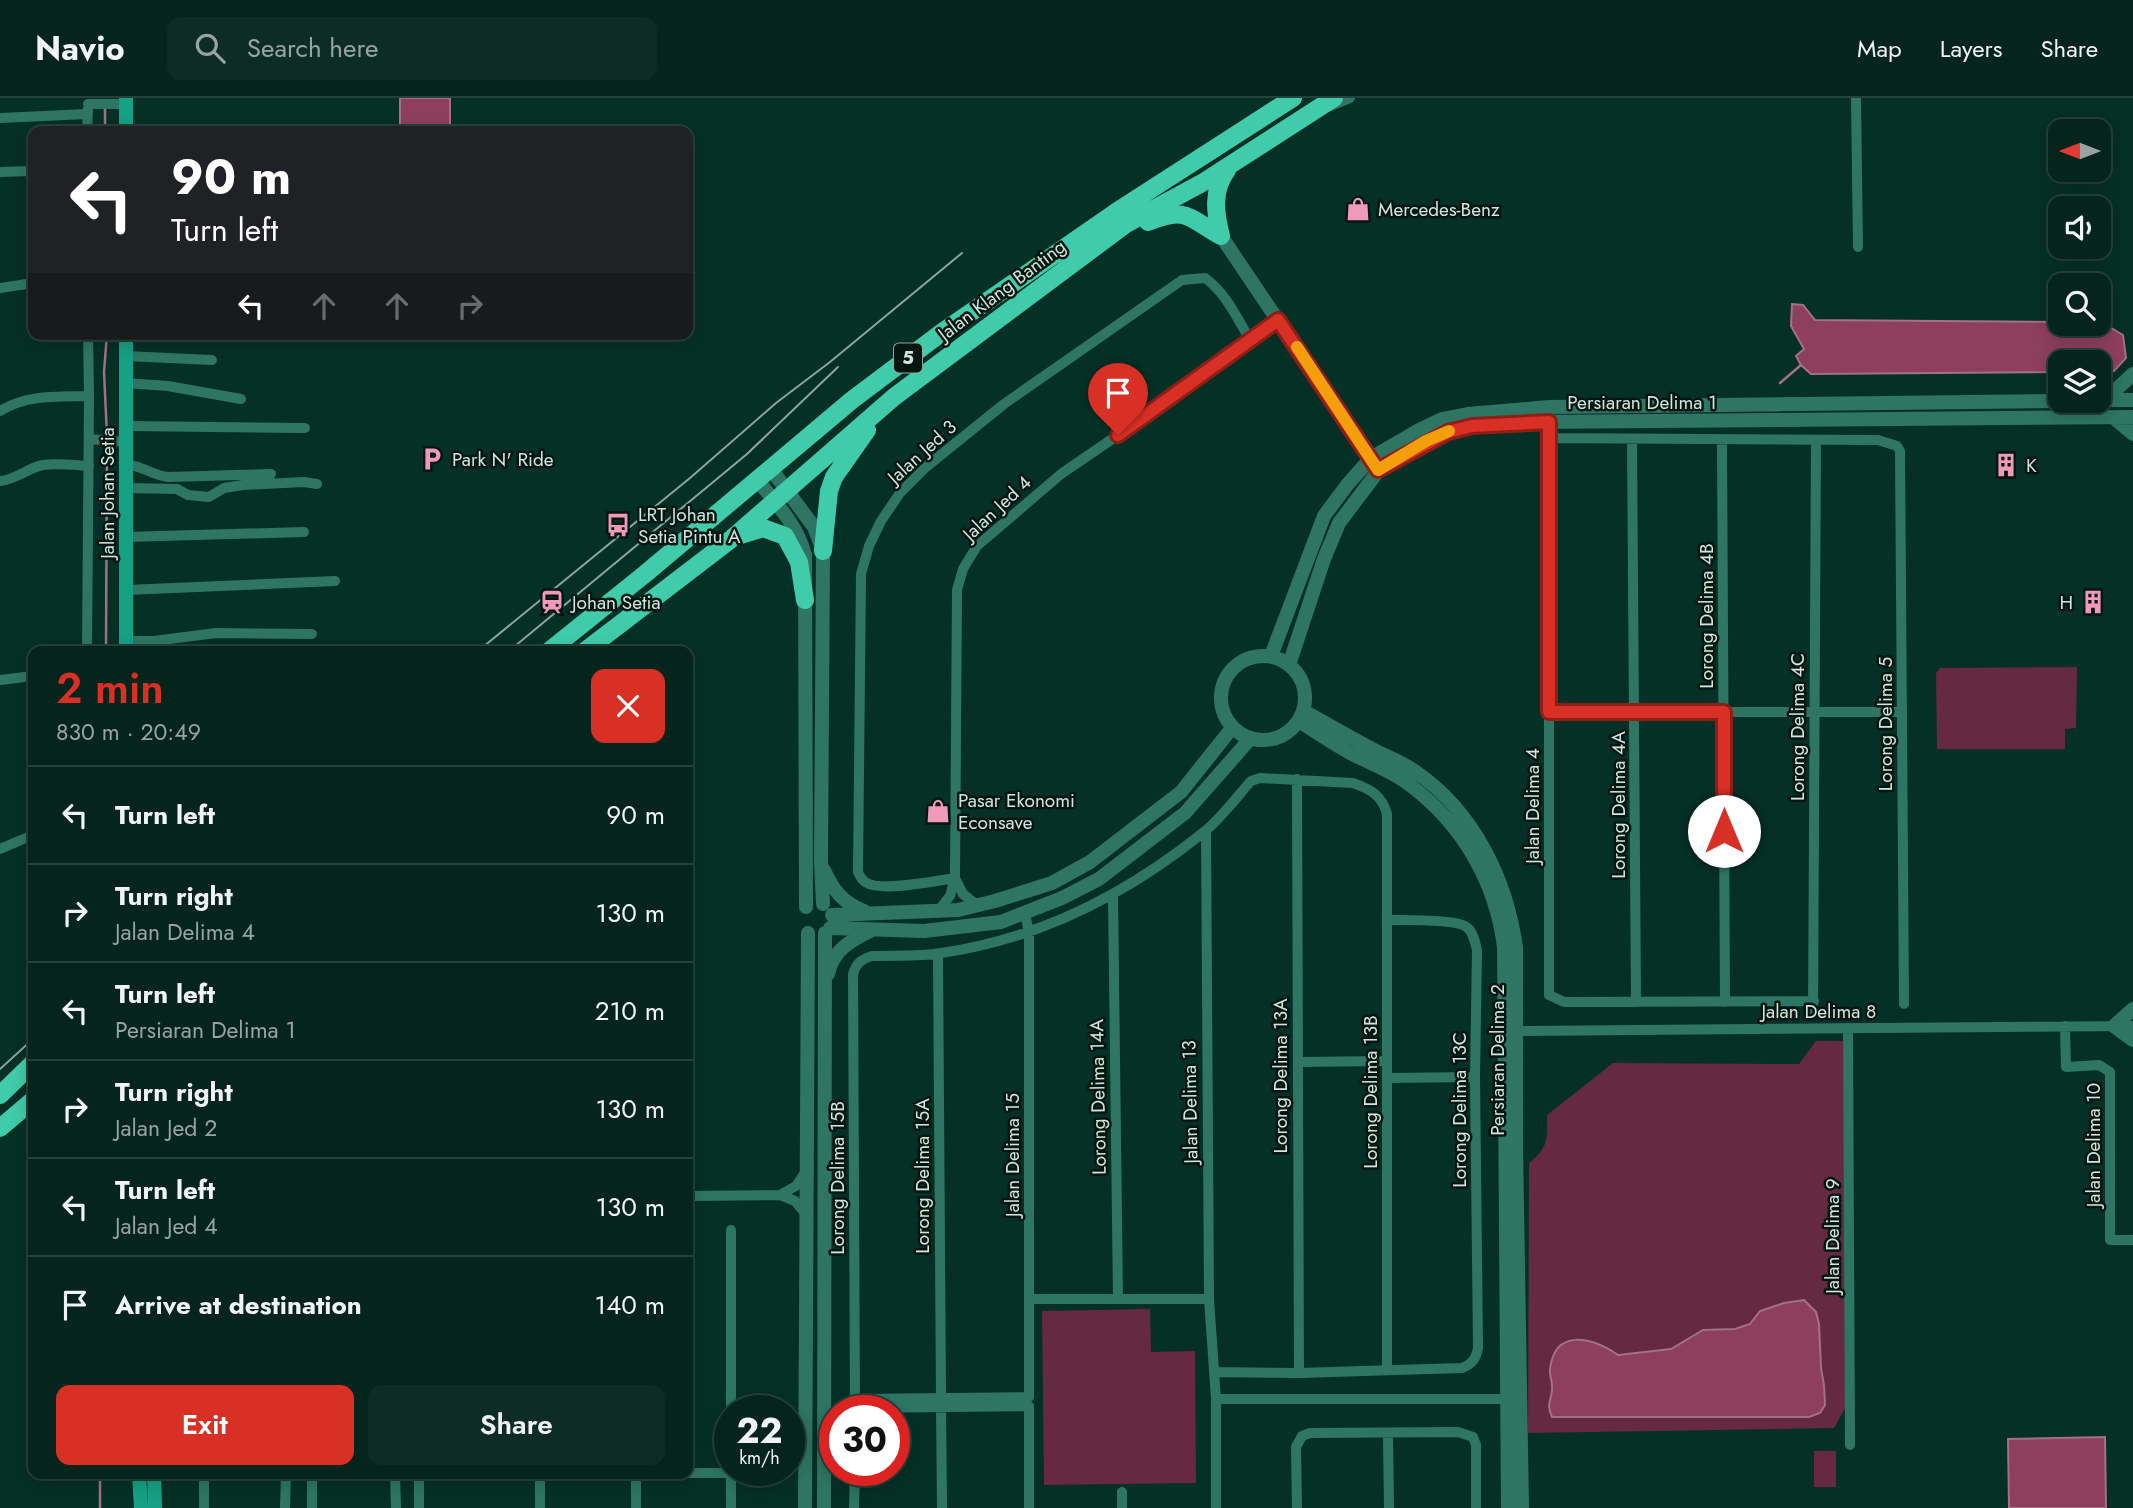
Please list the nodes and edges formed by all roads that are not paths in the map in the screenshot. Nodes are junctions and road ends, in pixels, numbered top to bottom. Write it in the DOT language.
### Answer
graph roads {
  1 [pos="1293,98"];
  2 [pos="1334,98"];
  3 [pos="1350,98"];
  4 [pos="1856,98"];
  5 [pos="122,102"];
  6 [pos="90,105"];
  7 [pos="1310,114"];
  8 [pos="0,118"];
  9 [pos="88,126"];
  10 [pos="126,126"];
  11 [pos="1229,167"];
  12 [pos="0,172"];
  13 [pos="28,172"];
  14 [pos="1126,224"];
  15 [pos="1221,236"];
  16 [pos="1858,247"];
  17 [pos="28,284"];
  18 [pos="0,288"];
  19 [pos="1278,320"];
  20 [pos="88,340"];
  21 [pos="127,340"];
  22 [pos="1250,340"];
  23 [pos="127,356"];
  24 [pos="212,360"];
  25 [pos="2133,374"];
  26 [pos="125,383"];
  27 [pos="2111,392"];
  28 [pos="89,396"];
  29 [pos="894,397"];
  30 [pos="241,399"];
  31 [pos="2111,400"];
  32 [pos="2133,400"];
  33 [pos="2048,401"];
  34 [pos="0,411"];
  35 [pos="1549,414"];
  36 [pos="2133,417"];
  37 [pos="2114,418"];
  38 [pos="127,426"];
  39 [pos="305,428"];
  40 [pos="2133,434"];
  41 [pos="1549,438"];
  42 [pos="1632,439"];
  43 [pos="93,440"];
  44 [pos="1722,440"];
  45 [pos="1816,440"];
  46 [pos="122,441"];
  47 [pos="1375,464"];
  48 [pos="126,465"];
  49 [pos="89,466"];
  50 [pos="271,474"];
  51 [pos="764,475"];
  52 [pos="0,481"];
  53 [pos="317,484"];
  54 [pos="126,488"];
  55 [pos="780,495"];
  56 [pos="304,532"];
  57 [pos="135,537"];
  58 [pos="730,540"];
  59 [pos="823,551"];
  60 [pos="335,581"];
  61 [pos="126,590"];
  62 [pos="805,600"];
  63 [pos="312,634"];
  64 [pos="88,646"];
  65 [pos="126,646"];
  66 [pos="555,646"];
  67 [pos="592,646"];
  68 [pos="1271,656"];
  69 [pos="1289,665"];
  70 [pos="28,677"];
  71 [pos="0,680"];
  72 [pos="1549,712"];
  73 [pos="1634,712"];
  74 [pos="1724,712"];
  75 [pos="1815,712"];
  76 [pos="1902,712"];
  77 [pos="1301,716"];
  78 [pos="1233,728"];
  79 [pos="1250,739"];
  80 [pos="1297,779"];
  81 [pos="1206,831"];
  82 [pos="28,837"];
  83 [pos="0,849"];
  84 [pos="821,862"];
  85 [pos="954,878"];
  86 [pos="1030,890"];
  87 [pos="1113,895"];
  88 [pos="1006,897"];
  89 [pos="978,906"];
  90 [pos="806,907"];
  91 [pos="938,911"];
  92 [pos="871,913"];
  93 [pos="1025,913"];
  94 [pos="827,920"];
  95 [pos="1387,920"];
  96 [pos="875,929"];
  97 [pos="808,933"];
  98 [pos="1029,933"];
  99 [pos="938,954"];
  100 [pos="825,986"];
  101 [pos="1636,1002"];
  102 [pos="1725,1002"];
  103 [pos="1905,1004"];
  104 [pos="2133,1009"];
  105 [pos="2065,1026"];
  106 [pos="2114,1026"];
  107 [pos="2133,1026"];
  108 [pos="1848,1028"];
  109 [pos="1510,1030"];
  110 [pos="2133,1040"];
  111 [pos="1387,1061"];
  112 [pos="1298,1062"];
  113 [pos="28,1068"];
  114 [pos="28,1076"];
  115 [pos="1475,1077"];
  116 [pos="1387,1078"];
  117 [pos="0,1098"];
  118 [pos="28,1105"];
  119 [pos="28,1114"];
  120 [pos="0,1130"];
  121 [pos="807,1169"];
  122 [pos="780,1195"];
  123 [pos="693,1196"];
  124 [pos="806,1214"];
  125 [pos="731,1230"];
  126 [pos="2133,1240"];
  127 [pos="1030,1299"];
  128 [pos="1118,1299"];
  129 [pos="1209,1299"];
  130 [pos="1387,1370"];
  131 [pos="1214,1372"];
  132 [pos="1299,1373"];
  133 [pos="731,1395"];
  134 [pos="855,1395"];
  135 [pos="1216,1399"];
  136 [pos="1506,1399"];
  137 [pos="1521,1399"];
  138 [pos="941,1402"];
  139 [pos="1029,1402"];
  140 [pos="910,1403"];
  141 [pos="1388,1434"];
  142 [pos="1850,1445"];
  143 [pos="714,1472"];
  144 [pos="693,1473"];
  145 [pos="139,1479"];
  146 [pos="154,1479"];
  147 [pos="204,1479"];
  148 [pos="286,1479"];
  149 [pos="312,1479"];
  150 [pos="395,1479"];
  151 [pos="419,1479"];
  152 [pos="540,1479"];
  153 [pos="636,1479"];
  154 [pos="731,1486"];
  155 [pos="855,1486"];
  156 [pos="1122,1492"];
  157 [pos="141,1508"];
  158 [pos="155,1508"];
  159 [pos="204,1508"];
  160 [pos="285,1508"];
  161 [pos="312,1508"];
  162 [pos="396,1508"];
  163 [pos="419,1508"];
  164 [pos="540,1508"];
  165 [pos="636,1508"];
  166 [pos="731,1508"];
  167 [pos="805,1508"];
  168 [pos="824,1508"];
  169 [pos="854,1508"];
  170 [pos="942,1508"];
  171 [pos="1029,1508"];
  172 [pos="1122,1508"];
  173 [pos="1216,1508"];
  174 [pos="1297,1508"];
  175 [pos="1389,1508"];
  176 [pos="1476,1508"];
  177 [pos="1508,1508"];
  178 [pos="1522,1508"];
  1 -- 51 [label="highway, Jalan Klang Banting / 5"];
  2 -- 7 [label="highway, Jalan Klang Banting / 5"];
  3 -- 7 [label="street"];
  4 -- 16 [label="street"];
  5 -- 6 [label="street"];
  5 -- 10 [label="main road"];
  6 -- 8 [label="street"];
  6 -- 9 [label="street"];
  7 -- 11 [label="highway, Jalan Klang Banting / 5"];
  11 -- 14 [label="highway, Jalan Klang Banting / 5"];
  11 -- 15 [label="highway"];
  12 -- 13 [label="street"];
  14 -- 15 [label="highway"];
  14 -- 29 [label="highway, Jalan Klang Banting / 5"];
  15 -- 19 [label="street"];
  17 -- 18 [label="street"];
  19 -- 22 [label="street, Jalan Jed 4"];
  19 -- 47 [label="street"];
  20 -- 28 [label="street"];
  21 -- 23 [label="main road, Jalan Johan Setia"];
  22 -- 85 [label="street, Jalan Jed 4"];
  22 -- 85 [label="street, Jalan Jed 3"];
  23 -- 24 [label="street"];
  23 -- 26 [label="main road, Jalan Johan Setia"];
  25 -- 27 [label="street"];
  26 -- 30 [label="street"];
  26 -- 38 [label="main road, Jalan Johan Setia"];
  28 -- 34 [label="street"];
  28 -- 43 [label="street"];
  29 -- 55 [label="highway, Jalan Klang Banting / 5"];
  29 -- 59 [label="highway"];
  31 -- 32 [label="street"];
  33 -- 35 [label="street, Persiaran Delima 1"];
  35 -- 37 [label="street, Persiaran Delima 1"];
  35 -- 41 [label="street, Jalan Delima 4"];
  35 -- 47 [label="street, Persiaran Delima 1"];
  36 -- 37 [label="street, Persiaran Delima 1"];
  37 -- 40 [label="street"];
  38 -- 39 [label="street"];
  38 -- 46 [label="main road, Jalan Johan Setia"];
  41 -- 42 [label="street"];
  41 -- 72 [label="street, Jalan Delima 4"];
  42 -- 44 [label="street"];
  42 -- 73 [label="street, Lorong Delima 4A"];
  43 -- 46 [label="street"];
  43 -- 49 [label="street"];
  44 -- 45 [label="street"];
  44 -- 74 [label="street, Lorong Delima 4B"];
  45 -- 75 [label="street, Lorong Delima 4C"];
  45 -- 76 [label="street, Lorong Delima 5"];
  46 -- 48 [label="main road, Jalan Johan Setia"];
  47 -- 68 [label="street, Persiaran Delima 1"];
  47 -- 69 [label="street, Persiaran Delima 1"];
  48 -- 50 [label="street"];
  48 -- 54 [label="main road, Jalan Johan Setia"];
  49 -- 52 [label="street"];
  49 -- 64 [label="street"];
  51 -- 55 [label="street"];
  51 -- 66 [label="highway, Jalan Klang Banting / 5"];
  53 -- 54 [label="street"];
  54 -- 57 [label="main road, Jalan Johan Setia"];
  55 -- 58 [label="highway, Jalan Klang Banting / 5"];
  55 -- 59 [label="street"];
  55 -- 62 [label="street"];
  56 -- 57 [label="street"];
  57 -- 61 [label="main road, Jalan Johan Setia"];
  58 -- 62 [label="highway"];
  58 -- 67 [label="highway, Jalan Klang Banting / 5"];
  59 -- 84 [label="street"];
  60 -- 61 [label="street"];
  61 -- 65 [label="main road, Jalan Johan Setia"];
  62 -- 90 [label="street"];
  63 -- 65 [label="street"];
  68 -- 69 [label="street"];
  68 -- 78 [label="street"];
  69 -- 77 [label="street"];
  70 -- 71 [label="street"];
  72 -- 73 [label="street"];
  72 -- 101 [label="street, Jalan Delima 4"];
  73 -- 74 [label="street"];
  73 -- 101 [label="street, Lorong Delima 4A"];
  74 -- 75 [label="street"];
  74 -- 102 [label="street, Lorong Delima 4B"];
  75 -- 76 [label="street"];
  75 -- 102 [label="street, Lorong Delima 4C"];
  76 -- 103 [label="street, Lorong Delima 5"];
  77 -- 79 [label="street"];
  77 -- 109 [label="street, Persiaran Delima 2"];
  78 -- 79 [label="street"];
  78 -- 86 [label="street"];
  79 -- 93 [label="street"];
  80 -- 81 [label="street"];
  80 -- 95 [label="street, Lorong Delima 13B"];
  80 -- 112 [label="street, Lorong Delima 13A"];
  81 -- 87 [label="street"];
  81 -- 129 [label="street, Jalan Delima 13"];
  82 -- 83 [label="street"];
  84 -- 92 [label="street"];
  84 -- 94 [label="street"];
  85 -- 89 [label="street"];
  85 -- 91 [label="street, Jalan Jed 4"];
  86 -- 88 [label="street"];
  86 -- 93 [label="street"];
  87 -- 98 [label="street"];
  87 -- 128 [label="street, Lorong Delima 14A"];
  88 -- 89 [label="street"];
  88 -- 93 [label="street"];
  89 -- 91 [label="street"];
  90 -- 94 [label="street"];
  90 -- 97 [label="street"];
  91 -- 92 [label="street"];
  92 -- 94 [label="street"];
  93 -- 96 [label="street"];
  93 -- 98 [label="street, Jalan Delima 15"];
  94 -- 96 [label="street"];
  94 -- 97 [label="street"];
  94 -- 100 [label="street"];
  95 -- 111 [label="street, Lorong Delima 13B"];
  95 -- 115 [label="street, Lorong Delima 13C"];
  96 -- 100 [label="street"];
  97 -- 100 [label="street"];
  97 -- 121 [label="street"];
  98 -- 99 [label="street"];
  98 -- 127 [label="street, Jalan Delima 15"];
  99 -- 134 [label="street, Lorong Delima 15B"];
  99 -- 138 [label="street, Lorong Delima 15A"];
  100 -- 168 [label="street"];
  101 -- 102 [label="street"];
  104 -- 106 [label="street"];
  105 -- 106 [label="street, Jalan Delima 8"];
  105 -- 108 [label="street, Jalan Delima 8"];
  105 -- 126 [label="street, Jalan Delima 10"];
  106 -- 107 [label="street, Jalan Delima 8"];
  106 -- 110 [label="street"];
  108 -- 109 [label="street, Jalan Delima 8"];
  108 -- 142 [label="street, Jalan Delima 9"];
  109 -- 136 [label="street, Persiaran Delima 2"];
  109 -- 137 [label="street, Persiaran Delima 2"];
  111 -- 112 [label="street"];
  111 -- 116 [label="street, Lorong Delima 13B"];
  112 -- 132 [label="street, Lorong Delima 13A"];
  113 -- 117 [label="highway"];
  114 -- 117 [label="highway"];
  115 -- 116 [label="street"];
  115 -- 130 [label="street, Lorong Delima 13C"];
  116 -- 130 [label="street, Lorong Delima 13B"];
  118 -- 120 [label="highway"];
  119 -- 120 [label="highway"];
  121 -- 122 [label="street"];
  121 -- 124 [label="street"];
  122 -- 123 [label="street"];
  122 -- 124 [label="street"];
  124 -- 167 [label="street"];
  125 -- 133 [label="street"];
  127 -- 128 [label="street"];
  127 -- 139 [label="street, Jalan Delima 15"];
  128 -- 129 [label="street"];
  129 -- 131 [label="street, Jalan Delima 13"];
  130 -- 132 [label="street"];
  131 -- 132 [label="street"];
  131 -- 135 [label="street, Jalan Delima 13"];
  135 -- 136 [label="street"];
  135 -- 173 [label="street"];
  136 -- 137 [label="street"];
  136 -- 177 [label="street, Persiaran Delima 2"];
  137 -- 178 [label="street, Persiaran Delima 2"];
  138 -- 139 [label="street"];
  138 -- 140 [label="street"];
  138 -- 170 [label="street, Lorong Delima 15A"];
  139 -- 171 [label="street, Jalan Delima 15"];
  141 -- 174 [label="street"];
  141 -- 175 [label="street"];
  141 -- 176 [label="street"];
  143 -- 144 [label="street"];
  145 -- 157 [label="main road"];
  146 -- 158 [label="main road"];
  147 -- 159 [label="street"];
  148 -- 160 [label="street"];
  149 -- 161 [label="street"];
  150 -- 162 [label="street"];
  151 -- 163 [label="street"];
  152 -- 164 [label="street"];
  153 -- 165 [label="street"];
  154 -- 166 [label="street"];
  155 -- 169 [label="street"];
  156 -- 172 [label="street"];
}
